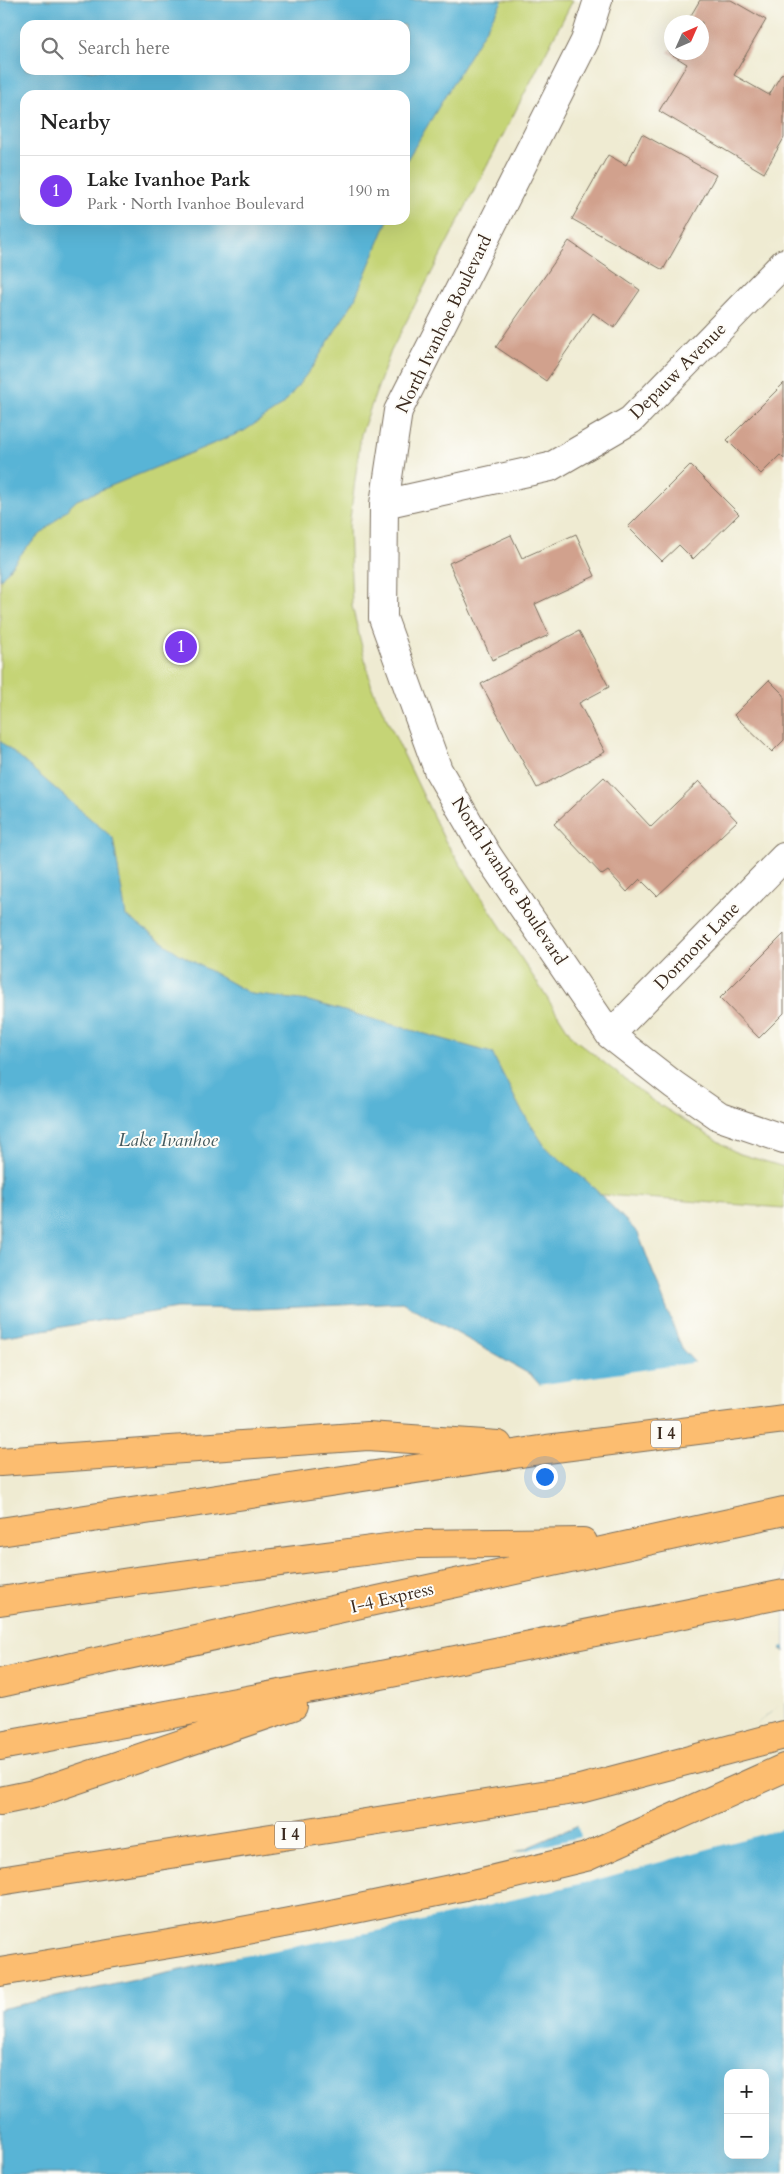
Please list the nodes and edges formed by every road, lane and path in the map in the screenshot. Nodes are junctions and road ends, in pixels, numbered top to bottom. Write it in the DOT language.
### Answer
graph roads {
  1 [pos="598,0"];
  2 [pos="784,263"];
  3 [pos="384,504"];
  4 [pos="784,857"];
  5 [pos="610,1035"];
  6 [pos="784,1140"];
  7 [pos="784,1419"];
  8 [pos="547,1449"];
  9 [pos="0,1462"];
  10 [pos="784,1511"];
  11 [pos="0,1532"];
  12 [pos="636,1542"];
  13 [pos="784,1594"];
  14 [pos="0,1601"];
  15 [pos="389,1674"];
  16 [pos="0,1683"];
  17 [pos="784,1735"];
  18 [pos="0,1746"];
  19 [pos="784,1768"];
  20 [pos="0,1801"];
  21 [pos="0,1881"];
  22 [pos="0,1972"];
  1 -- 3 [label="street, North Ivanhoe Boulevard"];
  2 -- 3 [label="street, Depauw Avenue"];
  3 -- 5 [label="street, North Ivanhoe Boulevard"];
  4 -- 5 [label="street, Dormont Lane"];
  5 -- 6 [label="street, North Ivanhoe Boulevard"];
  7 -- 8 [label="highway, I 4"];
  8 -- 9 [label="highway"];
  8 -- 11 [label="highway, I 4"];
  10 -- 12 [label="highway, I-4 Express"];
  12 -- 14 [label="highway"];
  12 -- 16 [label="highway, I-4 Express"];
  13 -- 15 [label="highway"];
  15 -- 18 [label="highway"];
  15 -- 20 [label="highway"];
  17 -- 21 [label="highway, I 4"];
  19 -- 22 [label="highway"];
}
